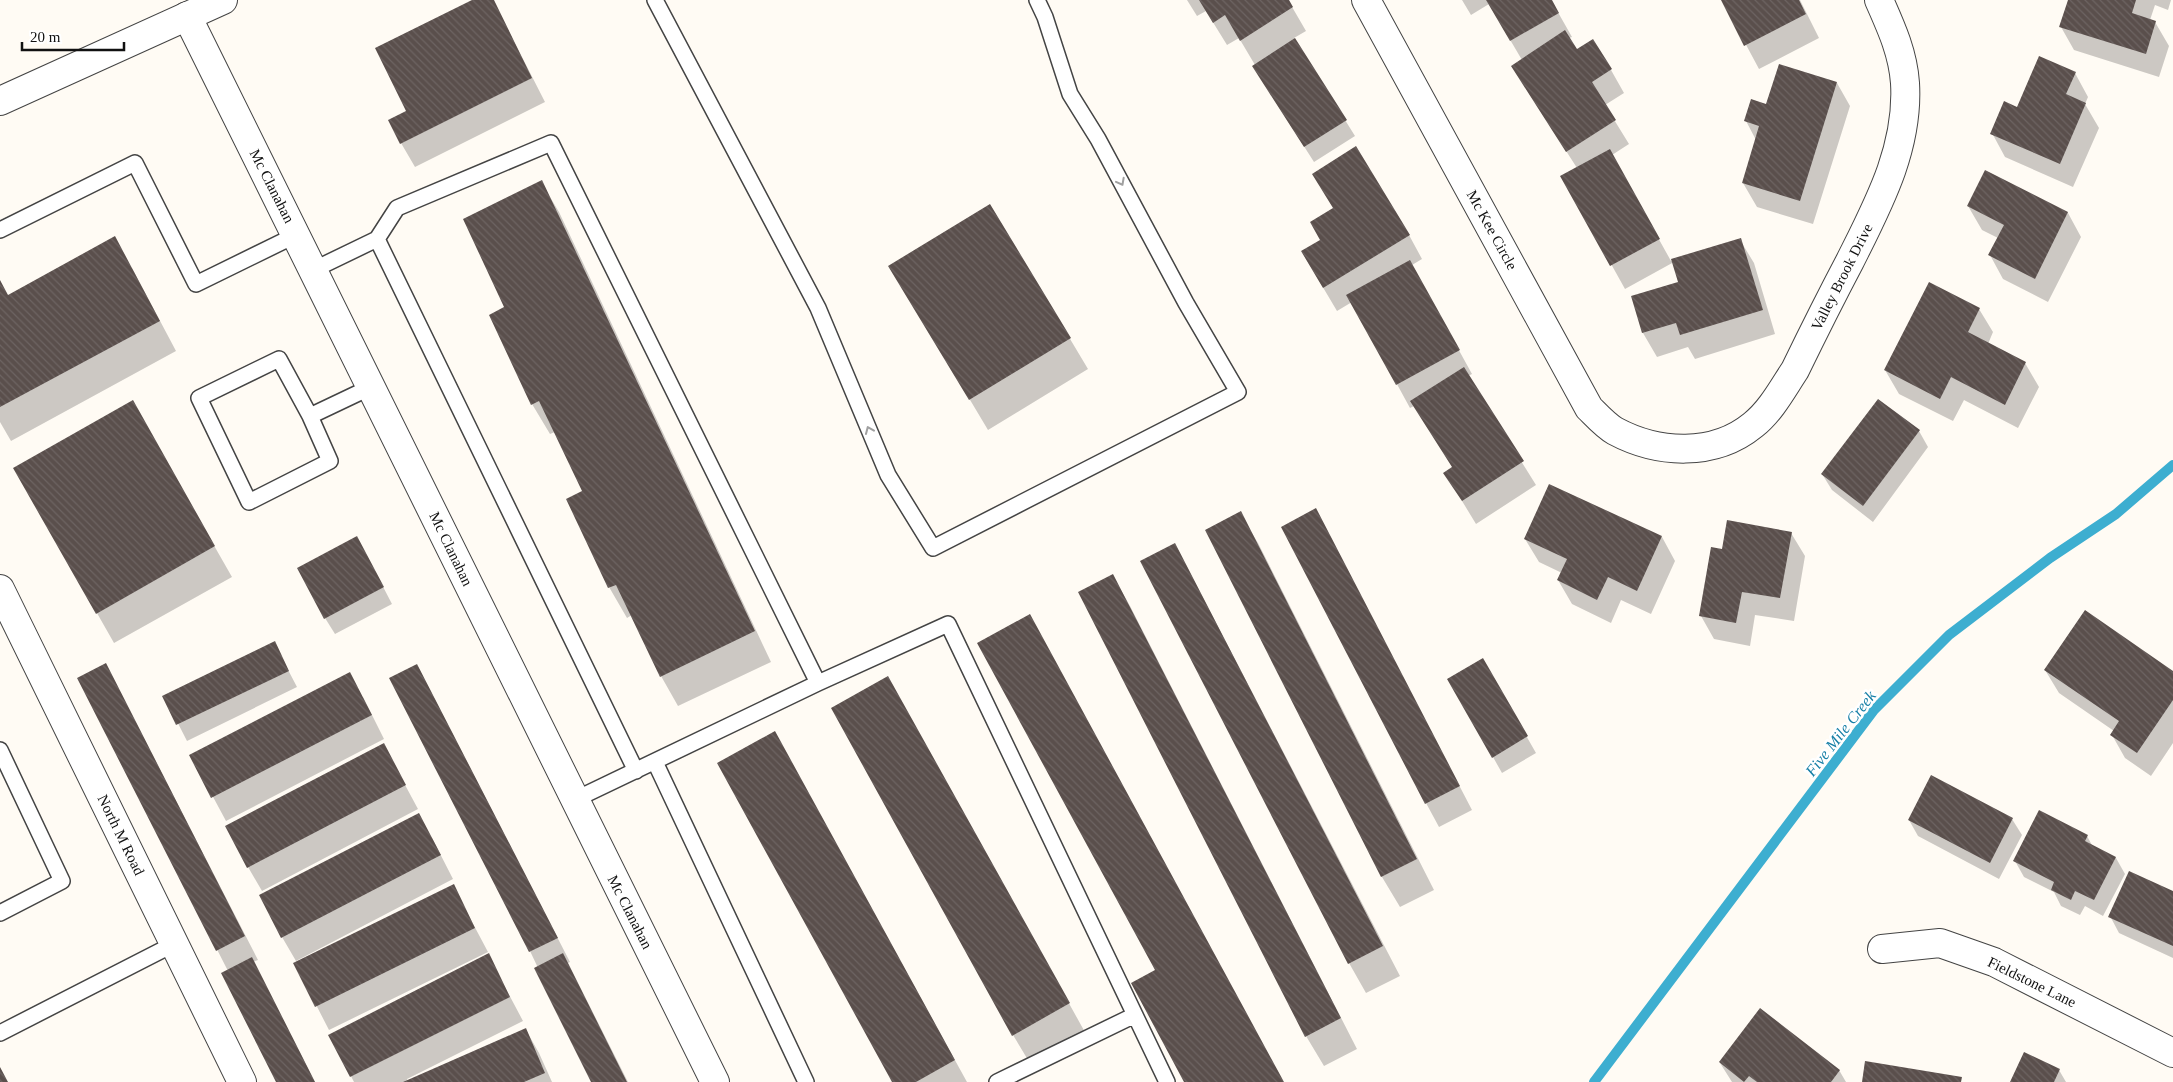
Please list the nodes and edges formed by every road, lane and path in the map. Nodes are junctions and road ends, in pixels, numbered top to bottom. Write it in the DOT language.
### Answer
graph roads {
  1 [pos="223,0"];
  2 [pos="655,0"];
  3 [pos="1037,0"];
  4 [pos="1366,0"];
  5 [pos="1878,0"];
  6 [pos="187,16"];
  7 [pos="0,100"];
  8 [pos="0,230"];
  9 [pos="296,235"];
  10 [pos="377,239"];
  11 [pos="313,270"];
  12 [pos="371,387"];
  13 [pos="310,416"];
  14 [pos="1638,441"];
  15 [pos="0,589"];
  16 [pos="818,683"];
  17 [pos="0,750"];
  18 [pos="655,762"];
  19 [pos="636,771"];
  20 [pos="574,800"];
  21 [pos="0,913"];
  22 [pos="174,944"];
  23 [pos="1882,949"];
  24 [pos="1135,1015"];
  25 [pos="0,1033"];
  26 [pos="2173,1053"];
  27 [pos="242,1082"];
  28 [pos="715,1082"];
  29 [pos="806,1082"];
  30 [pos="996,1082"];
  31 [pos="1167,1082"];
  1 -- 6 [label="street"];
  3 -- 2 [label="lane, one-way"];
  4 -- 14 [label="street, Mc Kee Circle"];
  5 -- 14 [label="street, Valley Brook Drive"];
  6 -- 7 [label="street"];
  6 -- 9 [label="street, Mc Clanahan"];
  8 -- 9 [label="lane"];
  9 -- 11 [label="street, Mc Clanahan"];
  10 -- 11 [label="lane"];
  10 -- 16 [label="lane"];
  10 -- 19 [label="lane"];
  11 -- 12 [label="street, Mc Clanahan"];
  12 -- 13 [label="lane"];
  12 -- 20 [label="street, Mc Clanahan"];
  13 -- 13 [label="lane"];
  15 -- 22 [label="street, North M Road"];
  16 -- 18 [label="lane"];
  16 -- 24 [label="lane"];
  17 -- 21 [label="lane"];
  18 -- 19 [label="lane"];
  18 -- 29 [label="lane"];
  19 -- 20 [label="lane"];
  20 -- 28 [label="street, Mc Clanahan"];
  22 -- 25 [label="lane"];
  22 -- 27 [label="street, North M Road"];
  23 -- 26 [label="street, Fieldstone Lane"];
  24 -- 30 [label="lane"];
  24 -- 31 [label="lane"];
}
